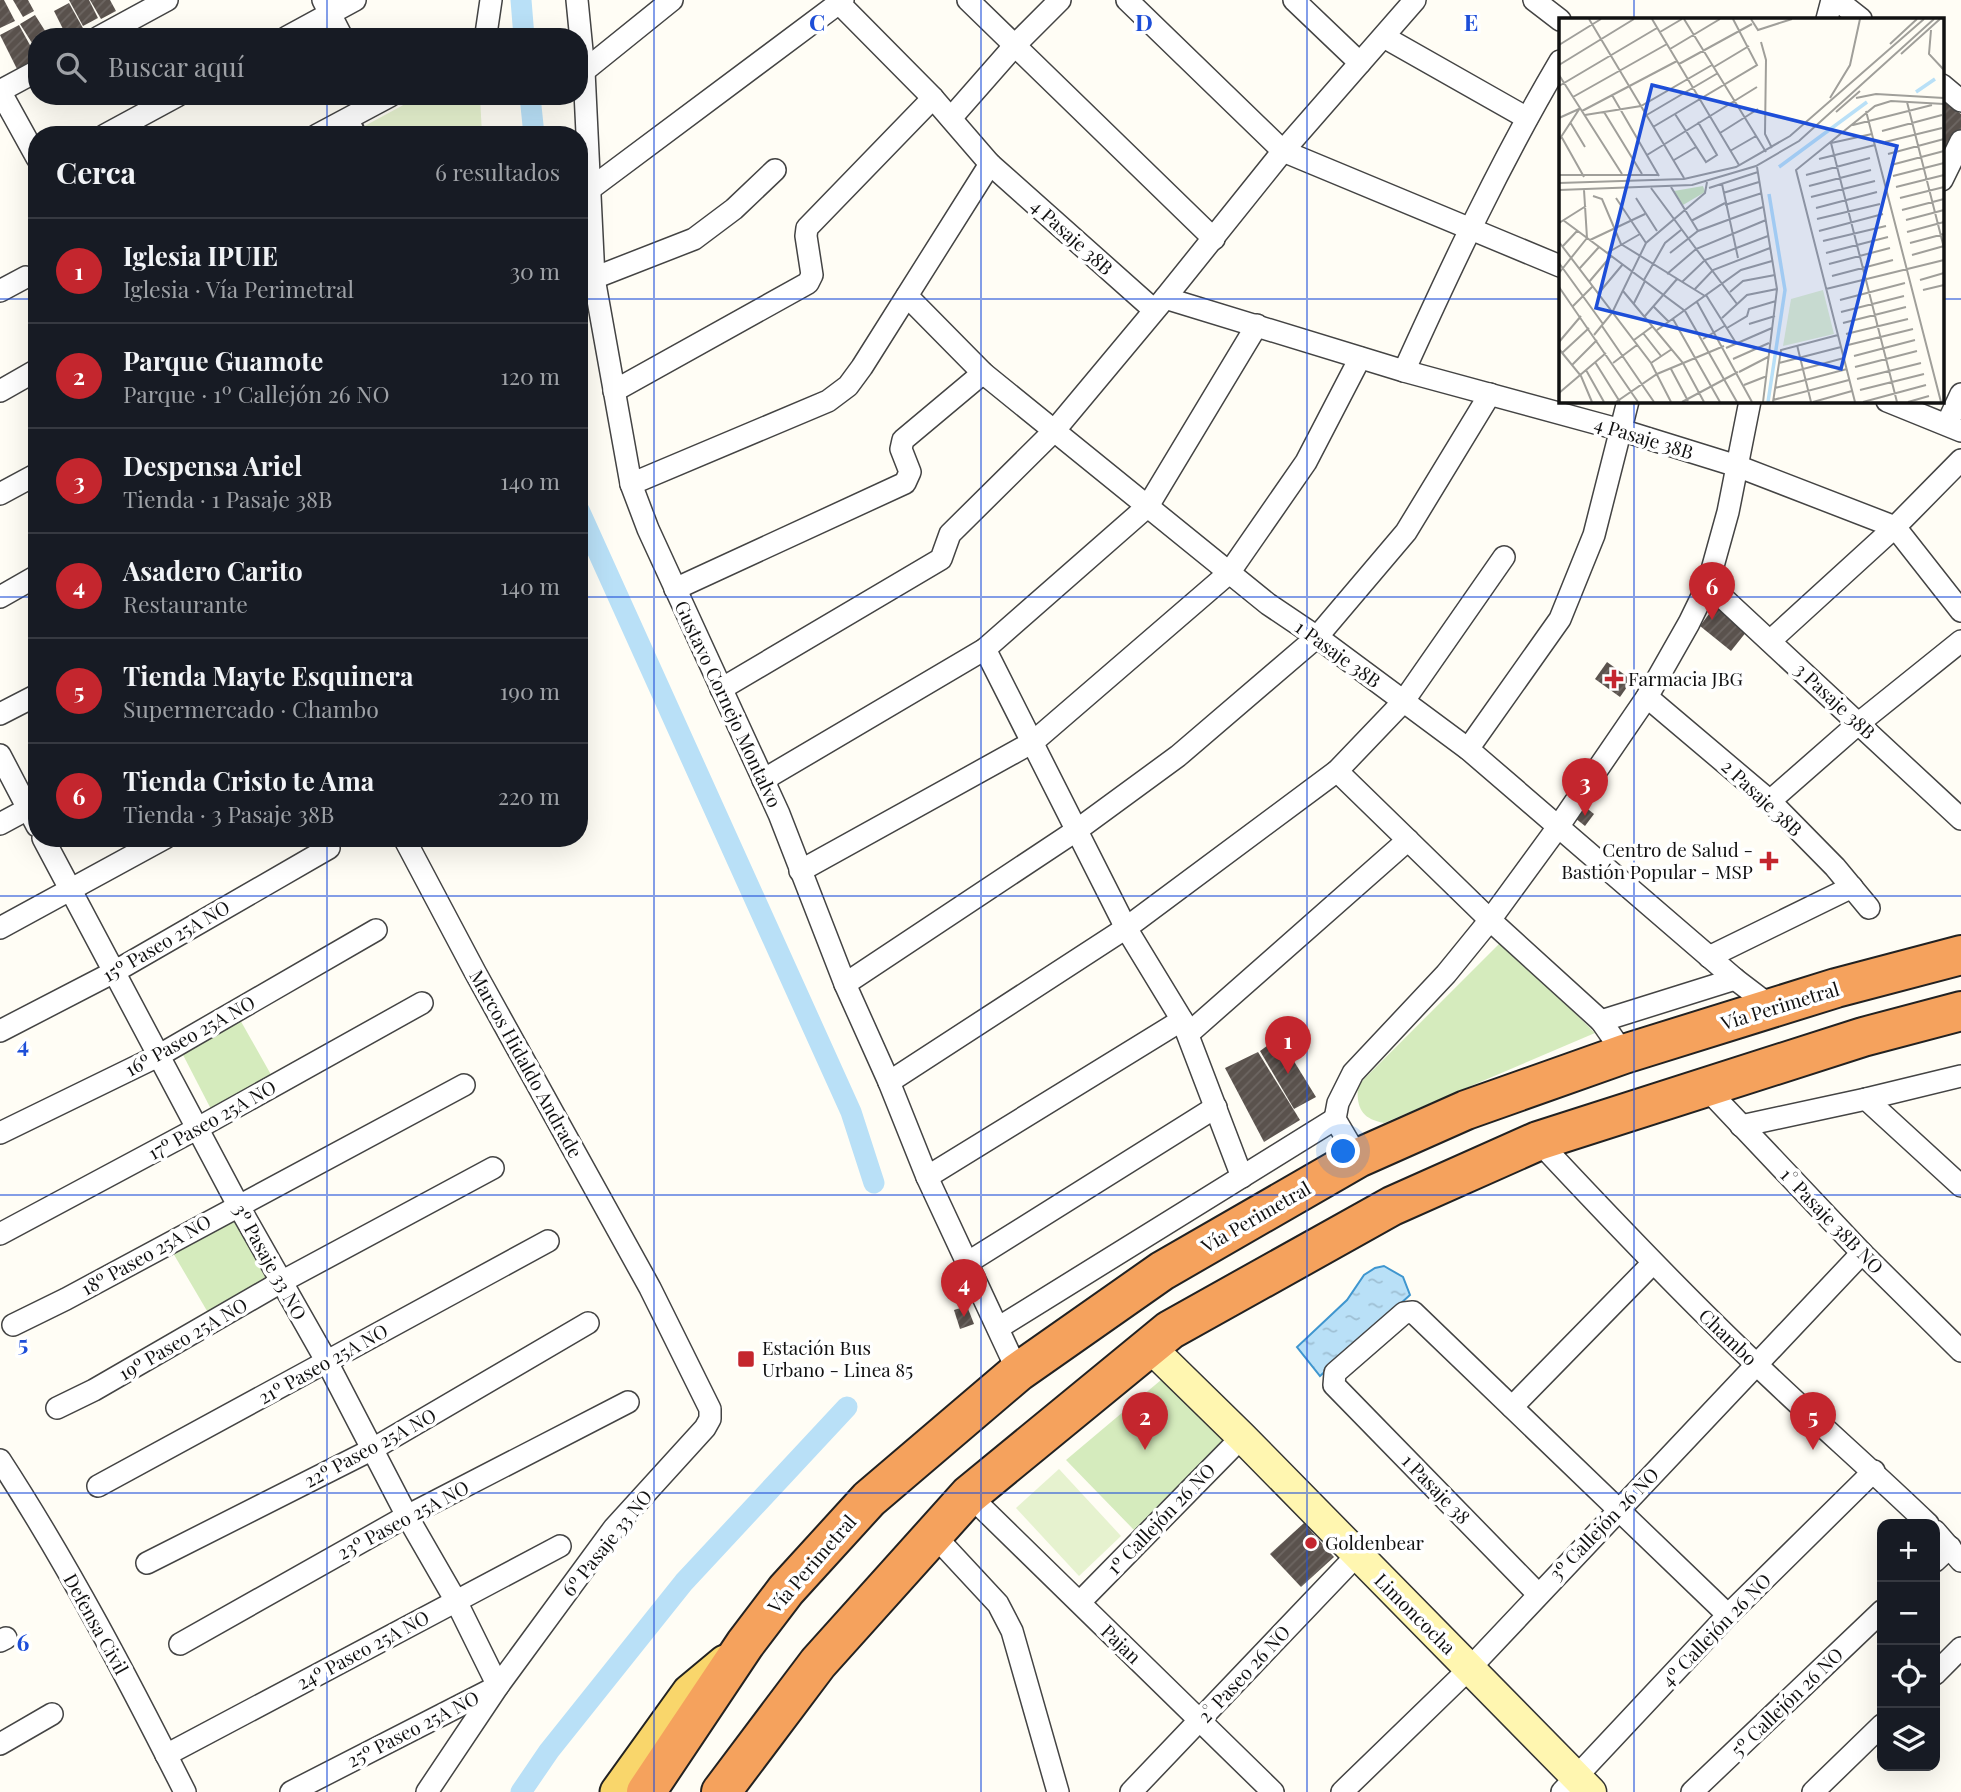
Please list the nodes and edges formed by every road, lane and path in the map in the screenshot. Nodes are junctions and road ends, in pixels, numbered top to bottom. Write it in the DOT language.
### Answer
graph roads {
  1 [pos="167,0"];
  2 [pos="355,0"];
  3 [pos="491,0"];
  4 [pos="578,0"];
  5 [pos="672,0"];
  6 [pos="968,0"];
  7 [pos="1060,0"];
  8 [pos="1126,0"];
  9 [pos="1294,0"];
  10 [pos="1415,0"];
  11 [pos="1534,0"];
  12 [pos="1832,0"];
  13 [pos="1838,0"];
  14 [pos="841,2"];
  15 [pos="326,7"];
  16 [pos="1827,18"];
  17 [pos="1860,18"];
  18 [pos="1559,19"];
  19 [pos="116,28"];
  20 [pos="299,28"];
  21 [pos="337,28"];
  22 [pos="487,28"];
  23 [pos="580,28"];
  24 [pos="1384,37"];
  25 [pos="1016,44"];
  26 [pos="1559,63"];
  27 [pos="1360,64"];
  28 [pos="588,68"];
  29 [pos="28,76"];
  30 [pos="1944,87"];
  31 [pos="0,91"];
  32 [pos="933,98"];
  33 [pos="1961,101"];
  34 [pos="160,105"];
  35 [pos="374,105"];
  36 [pos="586,105"];
  37 [pos="951,118"];
  38 [pos="1527,118"];
  39 [pos="357,125"];
  40 [pos="122,126"];
  41 [pos="587,126"];
  42 [pos="1961,141"];
  43 [pos="28,142"];
  44 [pos="588,150"];
  45 [pos="1283,151"];
  46 [pos="990,164"];
  47 [pos="775,170"];
  48 [pos="1944,176"];
  49 [pos="590,189"];
  50 [pos="1469,228"];
  51 [pos="1214,239"];
  52 [pos="1559,266"];
  53 [pos="26,277"];
  54 [pos="594,278"];
  55 [pos="0,291"];
  56 [pos="907,296"];
  57 [pos="1159,304"];
  58 [pos="1257,325"];
  59 [pos="1360,358"];
  60 [pos="1404,371"];
  61 [pos="983,373"];
  62 [pos="28,375"];
  63 [pos="0,391"];
  64 [pos="614,391"];
  65 [pos="1490,394"];
  66 [pos="1961,394"];
  67 [pos="1628,402"];
  68 [pos="1749,402"];
  69 [pos="1889,402"];
  70 [pos="1954,428"];
  71 [pos="1621,430"];
  72 [pos="1054,431"];
  73 [pos="1961,460"];
  74 [pos="1737,466"];
  75 [pos="28,479"];
  76 [pos="631,484"];
  77 [pos="0,494"];
  78 [pos="1148,506"];
  79 [pos="1895,527"];
  80 [pos="1504,557"];
  81 [pos="1229,573"];
  82 [pos="28,581"];
  83 [pos="1708,584"];
  84 [pos="675,589"];
  85 [pos="0,597"];
  86 [pos="1961,611"];
  87 [pos="1317,637"];
  88 [pos="1770,641"];
  89 [pos="1961,641"];
  90 [pos="985,649"];
  91 [pos="721,689"];
  92 [pos="1647,697"];
  93 [pos="28,700"];
  94 [pos="1403,702"];
  95 [pos="0,714"];
  96 [pos="1859,723"];
  97 [pos="1033,742"];
  98 [pos="1468,749"];
  99 [pos="0,755"];
  100 [pos="1337,771"];
  101 [pos="763,779"];
  102 [pos="1770,801"];
  103 [pos="28,803"];
  104 [pos="28,815"];
  105 [pos="1961,819"];
  106 [pos="0,824"];
  107 [pos="1558,827"];
  108 [pos="1077,830"];
  109 [pos="1408,840"];
  110 [pos="48,847"];
  111 [pos="149,847"];
  112 [pos="409,847"];
  113 [pos="329,848"];
  114 [pos="800,871"];
  115 [pos="1852,887"];
  116 [pos="70,890"];
  117 [pos="1869,908"];
  118 [pos="1490,920"];
  119 [pos="0,928"];
  120 [pos="1126,928"];
  121 [pos="376,930"];
  122 [pos="1961,955"];
  123 [pos="1709,957"];
  124 [pos="114,972"];
  125 [pos="1735,979"];
  126 [pos="845,984"];
  127 [pos="422,1003"];
  128 [pos="1773,1008"];
  129 [pos="1961,1011"];
  130 [pos="1601,1021"];
  131 [pos="1185,1027"];
  132 [pos="0,1031"];
  133 [pos="1624,1054"];
  134 [pos="158,1056"];
  135 [pos="1961,1076"];
  136 [pos="889,1082"];
  137 [pos="464,1085"];
  138 [pos="1706,1088"];
  139 [pos="1866,1099"];
  140 [pos="1216,1107"];
  141 [pos="1335,1119"];
  142 [pos="1741,1126"];
  143 [pos="198,1128"];
  144 [pos="0,1133"];
  145 [pos="1538,1141"];
  146 [pos="1357,1158"];
  147 [pos="493,1168"];
  148 [pos="927,1177"];
  149 [pos="1242,1177"];
  150 [pos="1961,1186"];
  151 [pos="238,1205"];
  152 [pos="0,1234"];
  153 [pos="548,1241"];
  154 [pos="1862,1253"];
  155 [pos="967,1263"];
  156 [pos="1653,1263"];
  157 [pos="281,1282"];
  158 [pos="650,1288"];
  159 [pos="588,1323"];
  160 [pos="13,1325"];
  161 [pos="998,1328"];
  162 [pos="1150,1347"];
  163 [pos="1961,1351"];
  164 [pos="327,1362"];
  165 [pos="1757,1365"];
  166 [pos="1018,1372"];
  167 [pos="628,1402"];
  168 [pos="1512,1407"];
  169 [pos="57,1408"];
  170 [pos="1242,1437"];
  171 [pos="371,1450"];
  172 [pos="0,1460"];
  173 [pos="1874,1471"];
  174 [pos="98,1486"];
  175 [pos="969,1495"];
  176 [pos="1617,1510"];
  177 [pos="407,1516"];
  178 [pos="1923,1519"];
  179 [pos="932,1534"];
  180 [pos="1940,1536"];
  181 [pos="560,1546"];
  182 [pos="1956,1554"];
  183 [pos="1357,1555"];
  184 [pos="147,1563"];
  185 [pos="1538,1594"];
  186 [pos="456,1601"];
  187 [pos="1080,1602"];
  188 [pos="1728,1615"];
  189 [pos="1877,1616"];
  190 [pos="180,1644"];
  191 [pos="746,1644"];
  192 [pos="1961,1648"];
  193 [pos="818,1662"];
  194 [pos="1469,1669"];
  195 [pos="1940,1669"];
  196 [pos="498,1686"];
  197 [pos="52,1714"];
  198 [pos="1200,1720"];
  199 [pos="1877,1730"];
  200 [pos="0,1744"];
  201 [pos="166,1755"];
  202 [pos="1577,1787"];
  203 [pos="185,1792"];
  204 [pos="291,1792"];
  205 [pos="427,1792"];
  206 [pos="617,1792"];
  207 [pos="646,1792"];
  208 [pos="721,1792"];
  209 [pos="739,1792"];
  210 [pos="1058,1792"];
  211 [pos="1131,1792"];
  212 [pos="1273,1792"];
  213 [pos="1342,1792"];
  214 [pos="1692,1792"];
  215 [pos="1813,1792"];
  1 -- 19 [label="street"];
  2 -- 15 [label="street"];
  3 -- 22 [label="street"];
  4 -- 23 [label="street, Gustavo Cornejo Montalvo"];
  5 -- 28 [label="street"];
  6 -- 25 [label="street"];
  7 -- 25 [label="street"];
  8 -- 45 [label="street"];
  9 -- 27 [label="street"];
  10 -- 24 [label="street"];
  11 -- 18 [label="street"];
  12 -- 16 [label="street"];
  13 -- 17 [label="street"];
  14 -- 32 [label="street, 4 Pasaje 38B"];
  14 -- 49 [label="street"];
  15 -- 20 [label="street"];
  15 -- 21 [label="street"];
  24 -- 27 [label="street"];
  24 -- 38 [label="street"];
  25 -- 37 [label="street"];
  25 -- 51 [label="street"];
  26 -- 38 [label="street"];
  27 -- 45 [label="street"];
  29 -- 31 [label="street"];
  30 -- 33 [label="street"];
  31 -- 43 [label="street"];
  32 -- 37 [label="street, 4 Pasaje 38B"];
  32 -- 64 [label="street"];
  34 -- 40 [label="street"];
  35 -- 39 [label="street"];
  36 -- 41 [label="street, Gustavo Cornejo Montalvo"];
  37 -- 46 [label="street, 4 Pasaje 38B"];
  38 -- 50 [label="street"];
  42 -- 48 [label="street"];
  44 -- 49 [label="street, Gustavo Cornejo Montalvo"];
  45 -- 50 [label="street"];
  45 -- 51 [label="street"];
  46 -- 56 [label="street"];
  46 -- 57 [label="street, 4 Pasaje 38B"];
  47 -- 54 [label="street"];
  49 -- 54 [label="street, Gustavo Cornejo Montalvo"];
  50 -- 52 [label="street"];
  50 -- 60 [label="street"];
  51 -- 57 [label="street"];
  53 -- 55 [label="street"];
  54 -- 64 [label="street, Gustavo Cornejo Montalvo"];
  56 -- 61 [label="street, 1 Pasaje 38B"];
  56 -- 76 [label="street"];
  57 -- 58 [label="street, 4 Pasaje 38B"];
  57 -- 72 [label="street"];
  58 -- 59 [label="street, 4 Pasaje 38B"];
  58 -- 78 [label="street"];
  59 -- 60 [label="street, 4 Pasaje 38B"];
  59 -- 81 [label="street"];
  60 -- 65 [label="street, 4 Pasaje 38B"];
  61 -- 72 [label="street, 1 Pasaje 38B"];
  61 -- 84 [label="street"];
  62 -- 63 [label="street"];
  64 -- 76 [label="street, Gustavo Cornejo Montalvo"];
  65 -- 71 [label="street, 4 Pasaje 38B"];
  65 -- 87 [label="street"];
  66 -- 70 [label="street"];
  67 -- 71 [label="street"];
  68 -- 74 [label="street"];
  69 -- 70 [label="street"];
  71 -- 74 [label="street, 4 Pasaje 38B"];
  71 -- 98 [label="street"];
  72 -- 78 [label="street, 1 Pasaje 38B"];
  72 -- 91 [label="street"];
  73 -- 79 [label="street"];
  74 -- 79 [label="street, 4 Pasaje 38B"];
  74 -- 83 [label="street"];
  75 -- 77 [label="street"];
  76 -- 84 [label="street, Gustavo Cornejo Montalvo"];
  78 -- 81 [label="street, 1 Pasaje 38B"];
  78 -- 90 [label="street"];
  79 -- 86 [label="street"];
  79 -- 88 [label="street"];
  80 -- 94 [label="street"];
  81 -- 87 [label="street, 1 Pasaje 38B"];
  81 -- 97 [label="street"];
  82 -- 85 [label="street"];
  83 -- 88 [label="street, 3 Pasaje 38B"];
  83 -- 92 [label="street"];
  84 -- 91 [label="street, Gustavo Cornejo Montalvo"];
  87 -- 94 [label="street, 1 Pasaje 38B"];
  87 -- 108 [label="street"];
  88 -- 96 [label="street, 3 Pasaje 38B"];
  89 -- 96 [label="street"];
  90 -- 97 [label="street"];
  90 -- 101 [label="street"];
  91 -- 101 [label="street, Gustavo Cornejo Montalvo"];
  92 -- 102 [label="street, 2 Pasaje 38B"];
  92 -- 107 [label="street"];
  93 -- 95 [label="street"];
  94 -- 98 [label="street, 1 Pasaje 38B"];
  94 -- 100 [label="street"];
  96 -- 102 [label="street"];
  96 -- 105 [label="street, 3 Pasaje 38B"];
  97 -- 108 [label="street"];
  97 -- 114 [label="street"];
  98 -- 107 [label="street, 1 Pasaje 38B"];
  99 -- 103 [label="street"];
  100 -- 109 [label="street"];
  100 -- 120 [label="street"];
  101 -- 114 [label="street, Gustavo Cornejo Montalvo"];
  102 -- 115 [label="street, 2 Pasaje 38B"];
  104 -- 106 [label="street"];
  107 -- 118 [label="street"];
  107 -- 123 [label="street, 1 Pasaje 38B"];
  108 -- 120 [label="street"];
  108 -- 126 [label="street"];
  109 -- 118 [label="street"];
  109 -- 131 [label="street"];
  110 -- 116 [label="street, 3º Pasaje 33 NO"];
  111 -- 116 [label="street"];
  112 -- 158 [label="street, Marcos Hidaldo Andrade"];
  113 -- 124 [label="street, 15º Paseo 25A NO"];
  114 -- 126 [label="street, Gustavo Cornejo Montalvo"];
  115 -- 117 [label="street, 2 Pasaje 38B"];
  115 -- 123 [label="street"];
  116 -- 119 [label="street"];
  116 -- 124 [label="street, 3º Pasaje 33 NO"];
  118 -- 130 [label="street"];
  118 -- 141 [label="street"];
  120 -- 131 [label="street"];
  120 -- 136 [label="street"];
  121 -- 134 [label="street, 16º Paseo 25A NO"];
  122 -- 128 [label="highway, Vía Perimetral"];
  123 -- 125 [label="street, 1 Pasaje 38B"];
  124 -- 132 [label="street, 15º Paseo 25A NO"];
  124 -- 134 [label="street, 3º Pasaje 33 NO"];
  125 -- 128 [label="street, 1 Pasaje 38B"];
  125 -- 130 [label="street"];
  126 -- 136 [label="street, Gustavo Cornejo Montalvo"];
  127 -- 143 [label="street, 17º Paseo 25A NO"];
  128 -- 133 [label="highway, Vía Perimetral"];
  129 -- 138 [label="highway"];
  130 -- 133 [label="street"];
  131 -- 140 [label="street"];
  131 -- 148 [label="street"];
  133 -- 146 [label="highway, Vía Perimetral"];
  134 -- 143 [label="street, 3º Pasaje 33 NO"];
  134 -- 144 [label="street, 16º Paseo 25A NO"];
  135 -- 139 [label="street"];
  136 -- 148 [label="street, Gustavo Cornejo Montalvo"];
  137 -- 151 [label="street, 18º Paseo 25A NO"];
  138 -- 142 [label="street, 1° Pasaje 38B NO"];
  138 -- 145 [label="highway"];
  139 -- 142 [label="street"];
  139 -- 150 [label="street"];
  140 -- 149 [label="street"];
  140 -- 155 [label="street"];
  141 -- 146 [label="street"];
  141 -- 149 [label="street"];
  142 -- 154 [label="street, 1° Pasaje 38B NO"];
  143 -- 151 [label="street, 3º Pasaje 33 NO"];
  143 -- 152 [label="street, 17º Paseo 25A NO"];
  145 -- 156 [label="street, Chambo"];
  145 -- 162 [label="highway"];
  146 -- 166 [label="highway, Vía Perimetral"];
  147 -- 157 [label="street, 19º Paseo 25A NO"];
  148 -- 155 [label="street, Gustavo Cornejo Montalvo"];
  149 -- 161 [label="street"];
  151 -- 157 [label="street, 3º Pasaje 33 NO"];
  151 -- 160 [label="street, 18º Paseo 25A NO"];
  153 -- 164 [label="street, 21º Paseo 25A NO"];
  154 -- 163 [label="street, 1° Pasaje 38B NO"];
  154 -- 165 [label="street, 3º Callejón 26 NO"];
  155 -- 161 [label="street, Gustavo Cornejo Montalvo"];
  156 -- 165 [label="street, Chambo"];
  156 -- 168 [label="street"];
  157 -- 164 [label="street, 3º Pasaje 33 NO"];
  157 -- 169 [label="street, 19º Paseo 25A NO"];
  158 -- 196 [label="street, 6º Pasaje 33 NO"];
  159 -- 171 [label="street, 22º Paseo 25A NO"];
  161 -- 166 [label="street, Gustavo Cornejo Montalvo"];
  162 -- 170 [label="street, Limoncocha"];
  162 -- 175 [label="highway"];
  164 -- 171 [label="street, 3º Pasaje 33 NO"];
  164 -- 174 [label="street, 21º Paseo 25A NO"];
  165 -- 173 [label="street, Chambo"];
  165 -- 176 [label="street, 3º Callejón 26 NO"];
  166 -- 191 [label="highway, Vía Perimetral"];
  167 -- 177 [label="street, 23º Paseo 25A NO"];
  168 -- 176 [label="street"];
  168 -- 185 [label="street, 1 Pasaje 38"];
  170 -- 183 [label="street, Limoncocha"];
  170 -- 187 [label="street, 1º Callejón 26 NO"];
  171 -- 177 [label="street, 3º Pasaje 33 NO"];
  171 -- 184 [label="street, 22º Paseo 25A NO"];
  172 -- 201 [label="street, Defensa Civil"];
  173 -- 178 [label="street, Chambo"];
  173 -- 188 [label="street, 4º Callejón 26 NO"];
  175 -- 179 [label="highway"];
  175 -- 187 [label="street, Pajan"];
  176 -- 185 [label="street, 3º Callejón 26 NO"];
  176 -- 188 [label="street"];
  177 -- 186 [label="street, 3º Pasaje 33 NO"];
  177 -- 190 [label="street, 23º Paseo 25A NO"];
  179 -- 193 [label="highway"];
  179 -- 210 [label="street"];
  180 -- 182 [label="street"];
  181 -- 186 [label="street, 24º Paseo 25A NO"];
  183 -- 194 [label="street, Limoncocha"];
  183 -- 198 [label="street, 2° Paseo 26 NO"];
  185 -- 194 [label="street, 3º Callejón 26 NO"];
  186 -- 196 [label="street, 3º Pasaje 33 NO"];
  186 -- 201 [label="street, 24º Paseo 25A NO"];
  187 -- 198 [label="street, Pajan"];
  188 -- 202 [label="street, 4º Callejón 26 NO"];
  189 -- 214 [label="street, 5º Callejón 26 NO"];
  191 -- 206 [label="main road, Vía Perimetral"];
  191 -- 207 [label="highway, Vía Perimetral"];
  192 -- 195 [label="street"];
  193 -- 208 [label="highway"];
  193 -- 209 [label="main road"];
  194 -- 202 [label="street, Limoncocha"];
  194 -- 213 [label="street, 3º Callejón 26 NO"];
  196 -- 204 [label="street, 25º Paseo 25A NO"];
  196 -- 205 [label="street, 6º Pasaje 33 NO"];
  197 -- 200 [label="street"];
  198 -- 211 [label="street, 2° Paseo 26 NO"];
  198 -- 212 [label="street, Pajan"];
  199 -- 215 [label="street"];
  201 -- 203 [label="street, Defensa Civil"];
}
